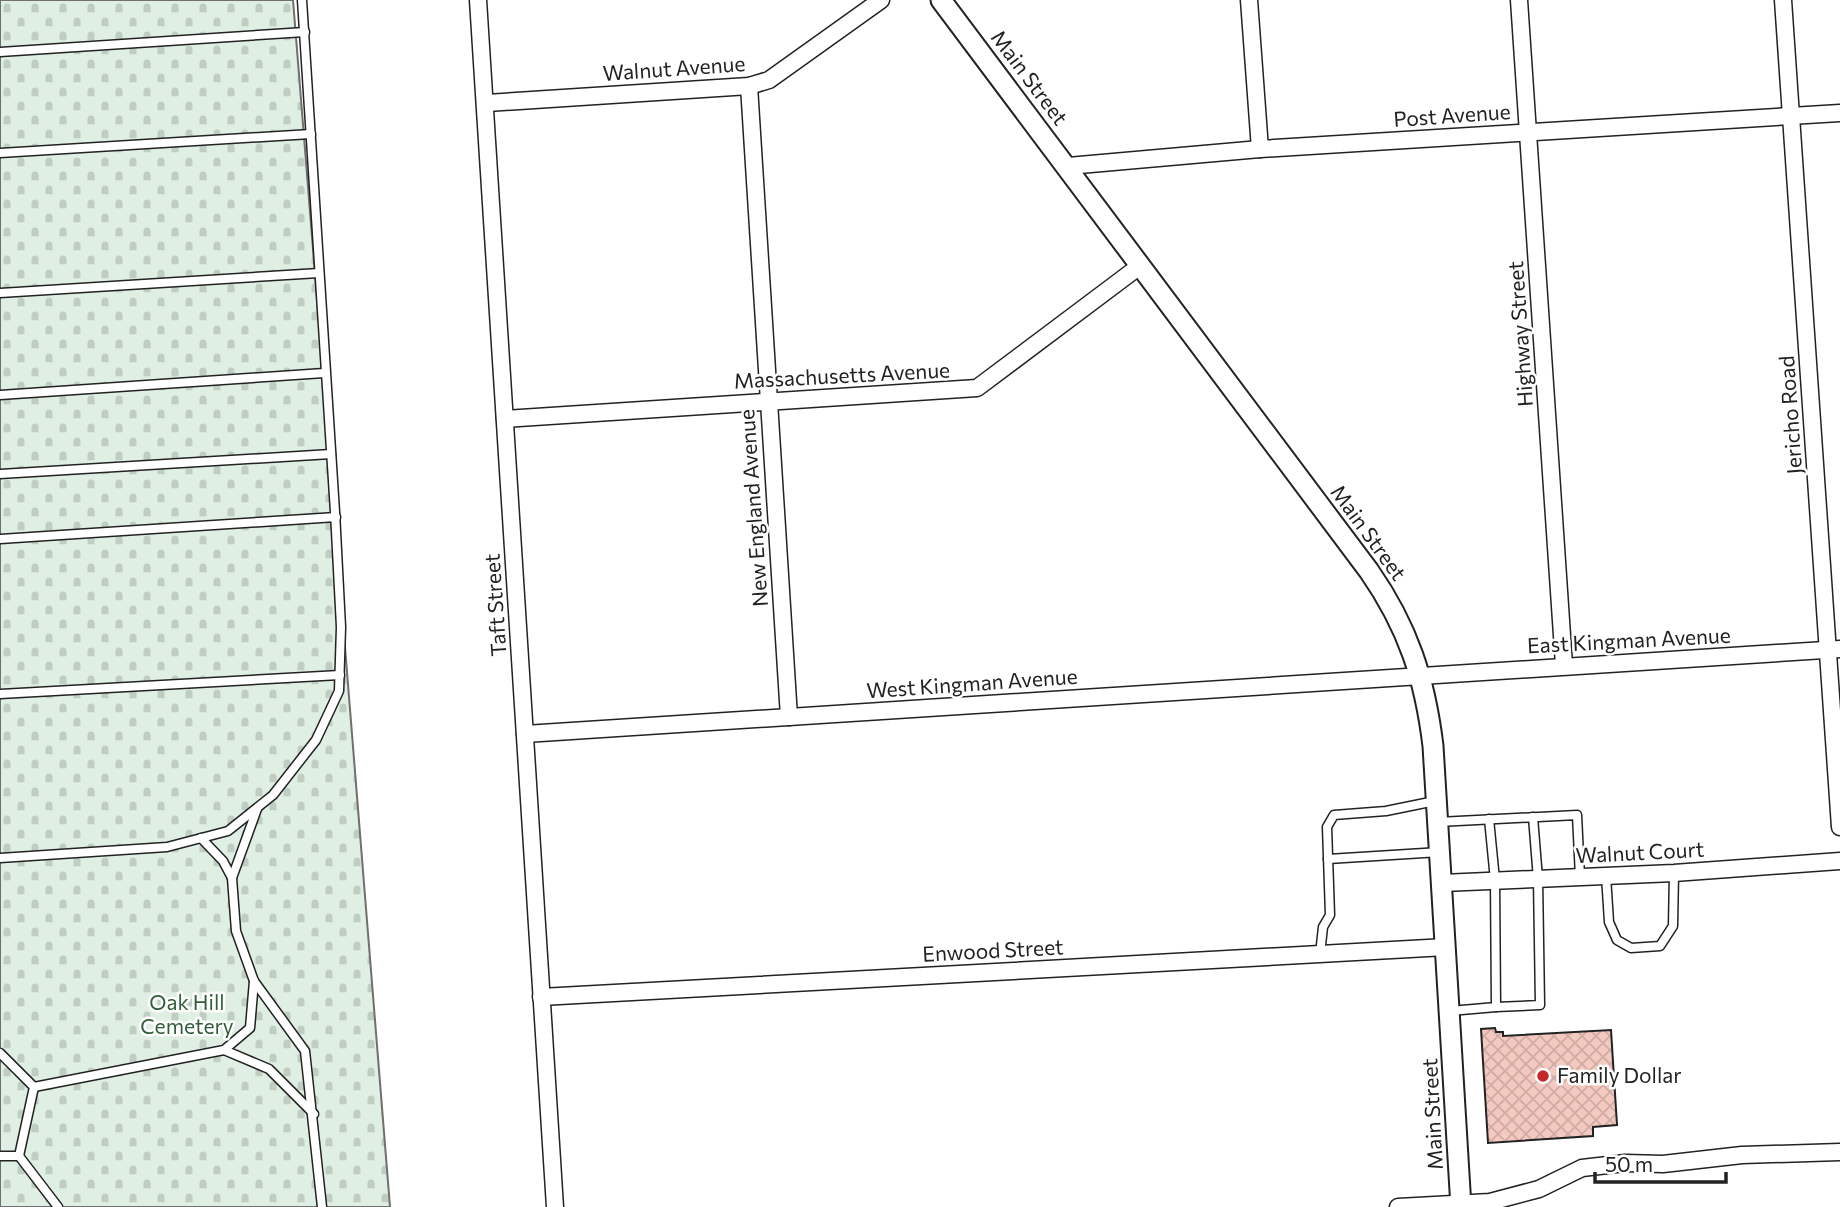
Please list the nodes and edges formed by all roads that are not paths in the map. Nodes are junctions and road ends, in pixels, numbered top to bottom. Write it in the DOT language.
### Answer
graph roads {
  1 [pos="302,0"];
  2 [pos="478,0"];
  3 [pos="881,0"];
  4 [pos="942,0"];
  5 [pos="1249,0"];
  6 [pos="1519,0"];
  7 [pos="1783,0"];
  8 [pos="305,32"];
  9 [pos="0,52"];
  10 [pos="749,86"];
  11 [pos="486,103"];
  12 [pos="1840,113"];
  13 [pos="1791,116"];
  14 [pos="1528,132"];
  15 [pos="311,134"];
  16 [pos="1260,149"];
  17 [pos="0,153"];
  18 [pos="1068,166"];
  19 [pos="1141,265"];
  20 [pos="319,273"];
  21 [pos="0,293"];
  22 [pos="324,373"];
  23 [pos="0,395"];
  24 [pos="768,401"];
  25 [pos="505,419"];
  26 [pos="331,454"];
  27 [pos="0,474"];
  28 [pos="336,517"];
  29 [pos="0,539"];
  30 [pos="1834,650"];
  31 [pos="1564,665"];
  32 [pos="340,675"];
  33 [pos="1421,675"];
  34 [pos="0,694"];
  35 [pos="789,717"];
  36 [pos="526,734"];
  37 [pos="1437,801"];
  38 [pos="258,807"];
  39 [pos="1533,817"];
  40 [pos="1489,819"];
  41 [pos="1438,822"];
  42 [pos="1840,827"];
  43 [pos="201,838"];
  44 [pos="1440,852"];
  45 [pos="0,858"];
  46 [pos="1328,859"];
  47 [pos="1840,862"];
  48 [pos="1674,873"];
  49 [pos="1606,876"];
  50 [pos="1580,877"];
  51 [pos="232,878"];
  52 [pos="1538,879"];
  53 [pos="1495,880"];
  54 [pos="1442,883"];
  55 [pos="1446,947"];
  56 [pos="1320,954"];
  57 [pos="254,981"];
  58 [pos="541,997"];
  59 [pos="1496,1007"];
  60 [pos="1450,1011"];
  61 [pos="224,1050"];
  62 [pos="0,1053"];
  63 [pos="34,1087"];
  64 [pos="314,1114"];
  65 [pos="1840,1152"];
  66 [pos="0,1156"];
  67 [pos="19,1156"];
  68 [pos="1460,1205"];
  69 [pos="58,1207"];
  70 [pos="322,1207"];
  71 [pos="555,1207"];
  72 [pos="1398,1207"];
  1 -- 8 [label="lane"];
  2 -- 11 [label="street, Taft Street"];
  3 -- 10 [label="street, Walnut Avenue"];
  4 -- 18 [label="street, Main Street"];
  5 -- 16 [label="street"];
  6 -- 14 [label="street, Highway Street"];
  7 -- 13 [label="street, Jericho Road"];
  8 -- 9 [label="lane"];
  8 -- 15 [label="lane"];
  10 -- 11 [label="street, Walnut Avenue"];
  10 -- 24 [label="street, New England Avenue"];
  11 -- 25 [label="street, Taft Street"];
  12 -- 13 [label="street, Post Avenue"];
  13 -- 14 [label="street, Post Avenue"];
  13 -- 30 [label="street, Jericho Road"];
  14 -- 16 [label="street, Post Avenue"];
  14 -- 31 [label="street, Highway Street"];
  15 -- 17 [label="lane"];
  15 -- 20 [label="lane"];
  16 -- 18 [label="street, Post Avenue"];
  18 -- 19 [label="street, Main Street"];
  19 -- 24 [label="street, Massachusetts Avenue"];
  19 -- 33 [label="street, Main Street"];
  20 -- 21 [label="lane"];
  20 -- 22 [label="lane"];
  22 -- 23 [label="lane"];
  22 -- 26 [label="lane"];
  24 -- 25 [label="street, Massachusetts Avenue"];
  24 -- 35 [label="street, New England Avenue"];
  25 -- 36 [label="street, Taft Street"];
  26 -- 27 [label="lane"];
  26 -- 28 [label="lane"];
  28 -- 29 [label="lane"];
  28 -- 32 [label="lane"];
  30 -- 31 [label="street, East Kingman Avenue"];
  30 -- 42 [label="street, Jericho Road"];
  31 -- 33 [label="street, East Kingman Avenue"];
  32 -- 34 [label="lane"];
  32 -- 38 [label="lane"];
  33 -- 35 [label="street, West Kingman Avenue"];
  33 -- 37 [label="street, Main Street"];
  35 -- 36 [label="street, West Kingman Avenue"];
  36 -- 58 [label="street, Taft Street"];
  37 -- 41 [label="street, Main Street"];
  37 -- 46 [label="lane"];
  38 -- 43 [label="lane"];
  38 -- 51 [label="lane"];
  39 -- 40 [label="lane"];
  39 -- 50 [label="lane"];
  39 -- 52 [label="lane"];
  40 -- 41 [label="lane"];
  40 -- 53 [label="lane"];
  41 -- 44 [label="street, Main Street"];
  43 -- 45 [label="lane"];
  43 -- 51 [label="lane"];
  44 -- 46 [label="lane"];
  44 -- 54 [label="street, Main Street"];
  46 -- 56 [label="lane"];
  47 -- 48 [label="street, Walnut Court"];
  48 -- 49 [label="street, Walnut Court"];
  48 -- 49 [label="lane"];
  49 -- 50 [label="street, Walnut Court"];
  50 -- 52 [label="street, Walnut Court"];
  51 -- 57 [label="lane"];
  52 -- 53 [label="street, Walnut Court"];
  52 -- 59 [label="lane"];
  53 -- 54 [label="street, Walnut Court"];
  53 -- 59 [label="lane"];
  54 -- 55 [label="street, Main Street"];
  55 -- 56 [label="street, Enwood Street"];
  55 -- 60 [label="street, Main Street"];
  56 -- 58 [label="street, Enwood Street"];
  57 -- 61 [label="lane"];
  57 -- 64 [label="lane"];
  58 -- 71 [label="street, Taft Street"];
  59 -- 60 [label="lane"];
  60 -- 68 [label="street, Main Street"];
  61 -- 63 [label="lane"];
  61 -- 64 [label="lane"];
  62 -- 63 [label="lane"];
  63 -- 67 [label="lane"];
  64 -- 70 [label="lane"];
  65 -- 68 [label="street"];
  66 -- 67 [label="lane"];
  67 -- 69 [label="lane"];
  68 -- 72 [label="street"];
}
